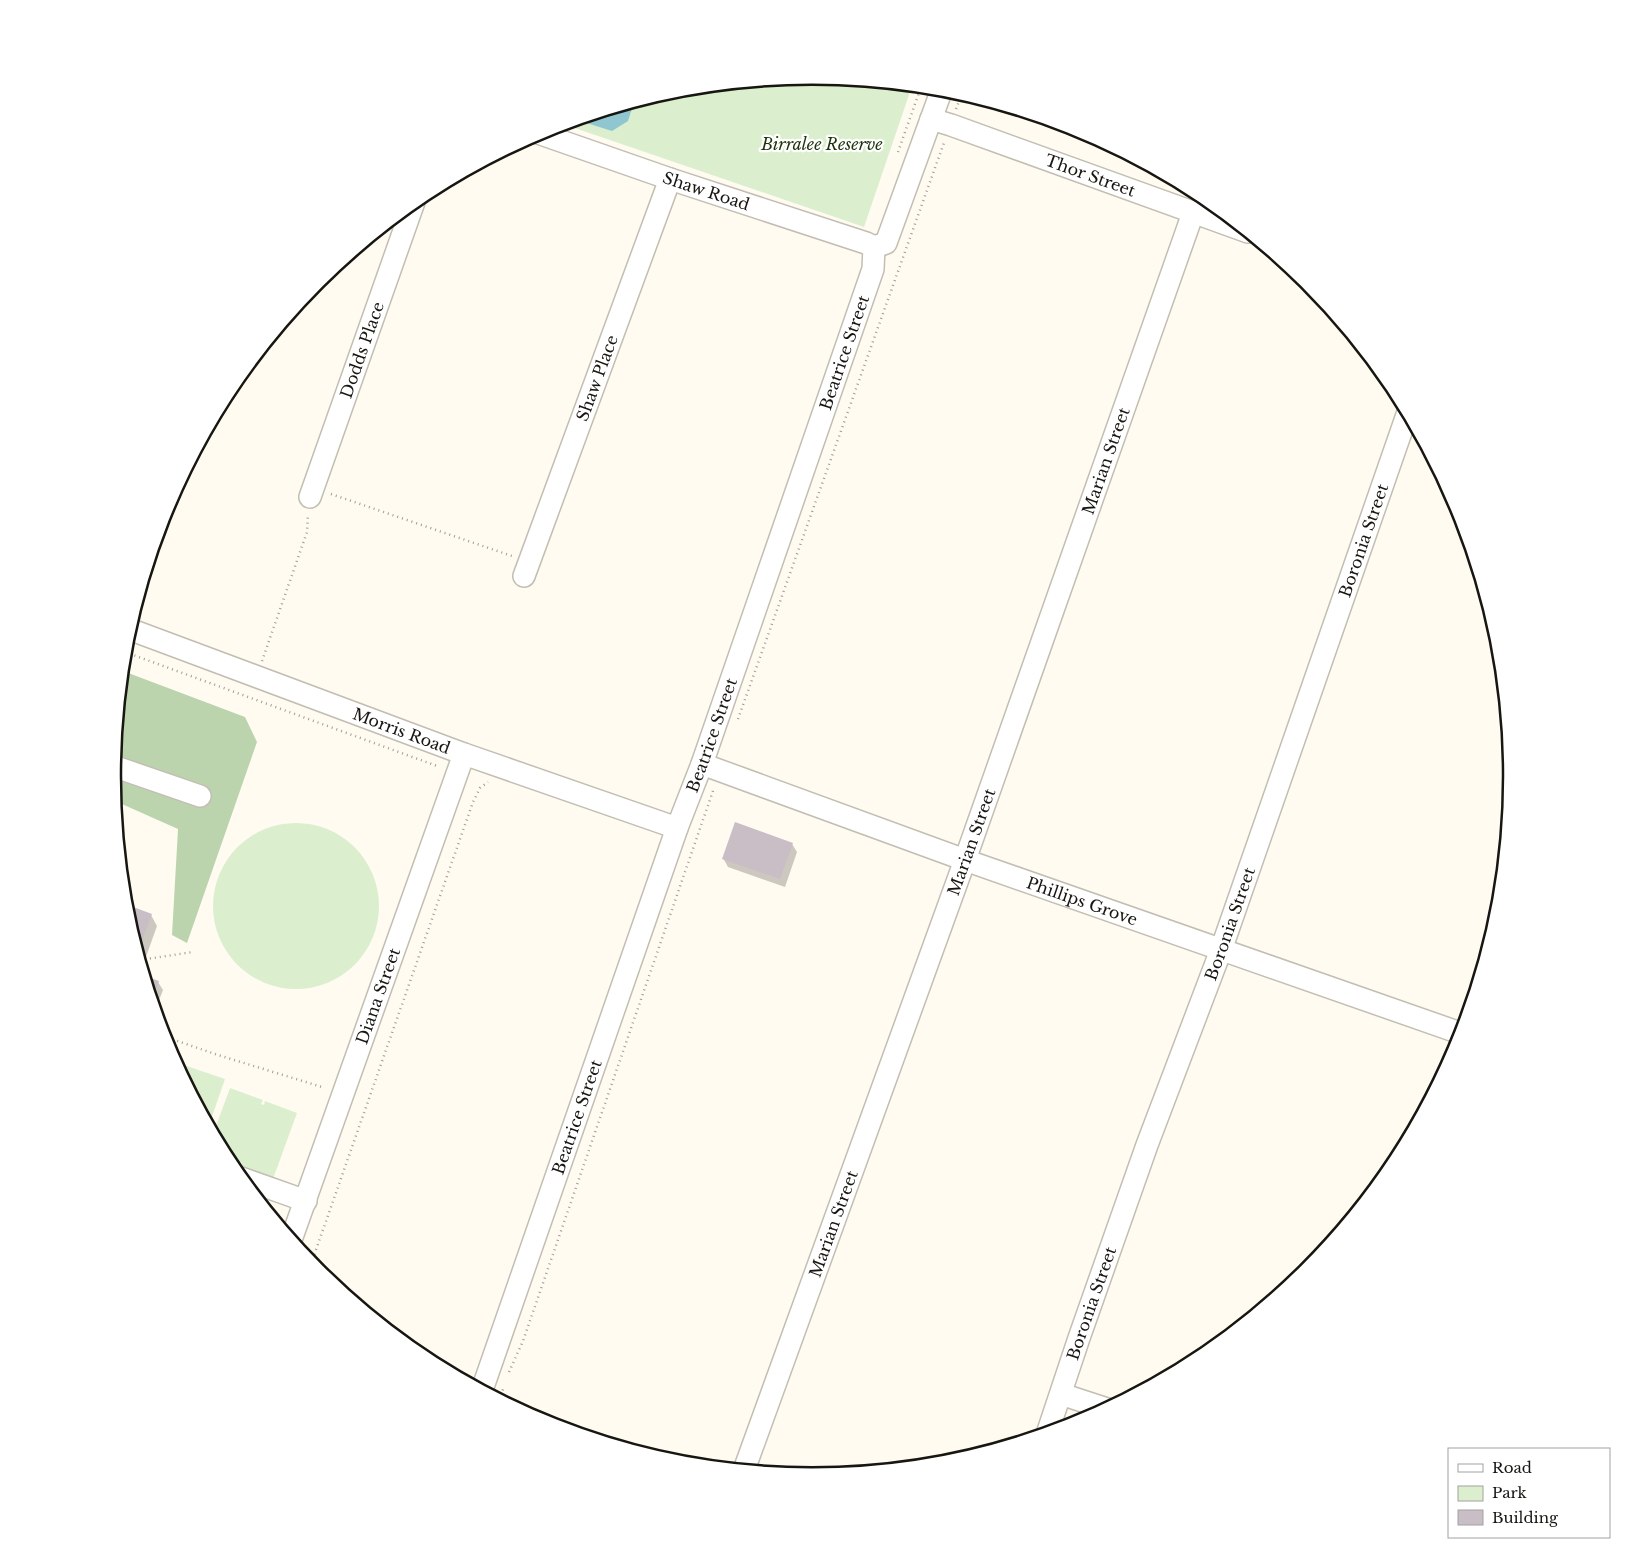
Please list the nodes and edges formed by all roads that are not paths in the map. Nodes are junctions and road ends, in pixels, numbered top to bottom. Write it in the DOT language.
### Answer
graph roads {
  1 [pos="939,97"];
  2 [pos="931,120"];
  3 [pos="550,137"];
  4 [pos="670,179"];
  5 [pos="1193,212"];
  6 [pos="409,216"];
  7 [pos="1229,225"];
  8 [pos="874,247"];
  9 [pos="1405,421"];
  10 [pos="311,492"];
  11 [pos="526,569"];
  12 [pos="137,632"];
  13 [pos="464,754"];
  14 [pos="702,764"];
  15 [pos="121,769"];
  16 [pos="200,796"];
  17 [pos="677,828"];
  18 [pos="965,860"];
  19 [pos="1221,950"];
  20 [pos="1455,1031"];
  21 [pos="253,1182"];
  22 [pos="306,1201"];
  23 [pos="294,1233"];
  24 [pos="484,1384"];
  25 [pos="1061,1394"];
  26 [pos="1096,1407"];
  27 [pos="1050,1425"];
  28 [pos="746,1465"];
  1 -- 2 [label="street"];
  2 -- 5 [label="street, Thor Street"];
  2 -- 8 [label="street"];
  3 -- 4 [label="street, Shaw Road"];
  4 -- 8 [label="street, Shaw Road"];
  4 -- 11 [label="street, Shaw Place"];
  5 -- 7 [label="street, Thor Street"];
  5 -- 18 [label="street, Marian Street"];
  6 -- 10 [label="street, Dodds Place"];
  8 -- 14 [label="street, Beatrice Street"];
  9 -- 19 [label="street, Boronia Street"];
  12 -- 13 [label="street, Morris Road"];
  13 -- 17 [label="street, Morris Road"];
  13 -- 22 [label="street, Diana Street"];
  14 -- 17 [label="street, Beatrice Street"];
  14 -- 18 [label="street, Phillips Grove"];
  15 -- 16 [label="street"];
  17 -- 24 [label="street, Beatrice Street"];
  18 -- 19 [label="street, Phillips Grove"];
  18 -- 28 [label="street, Marian Street"];
  19 -- 20 [label="street, Phillips Grove"];
  19 -- 25 [label="street, Boronia Street"];
  21 -- 22 [label="street"];
  22 -- 23 [label="street, Diana Street"];
  25 -- 26 [label="street"];
  25 -- 27 [label="street, Boronia Street"];
}
